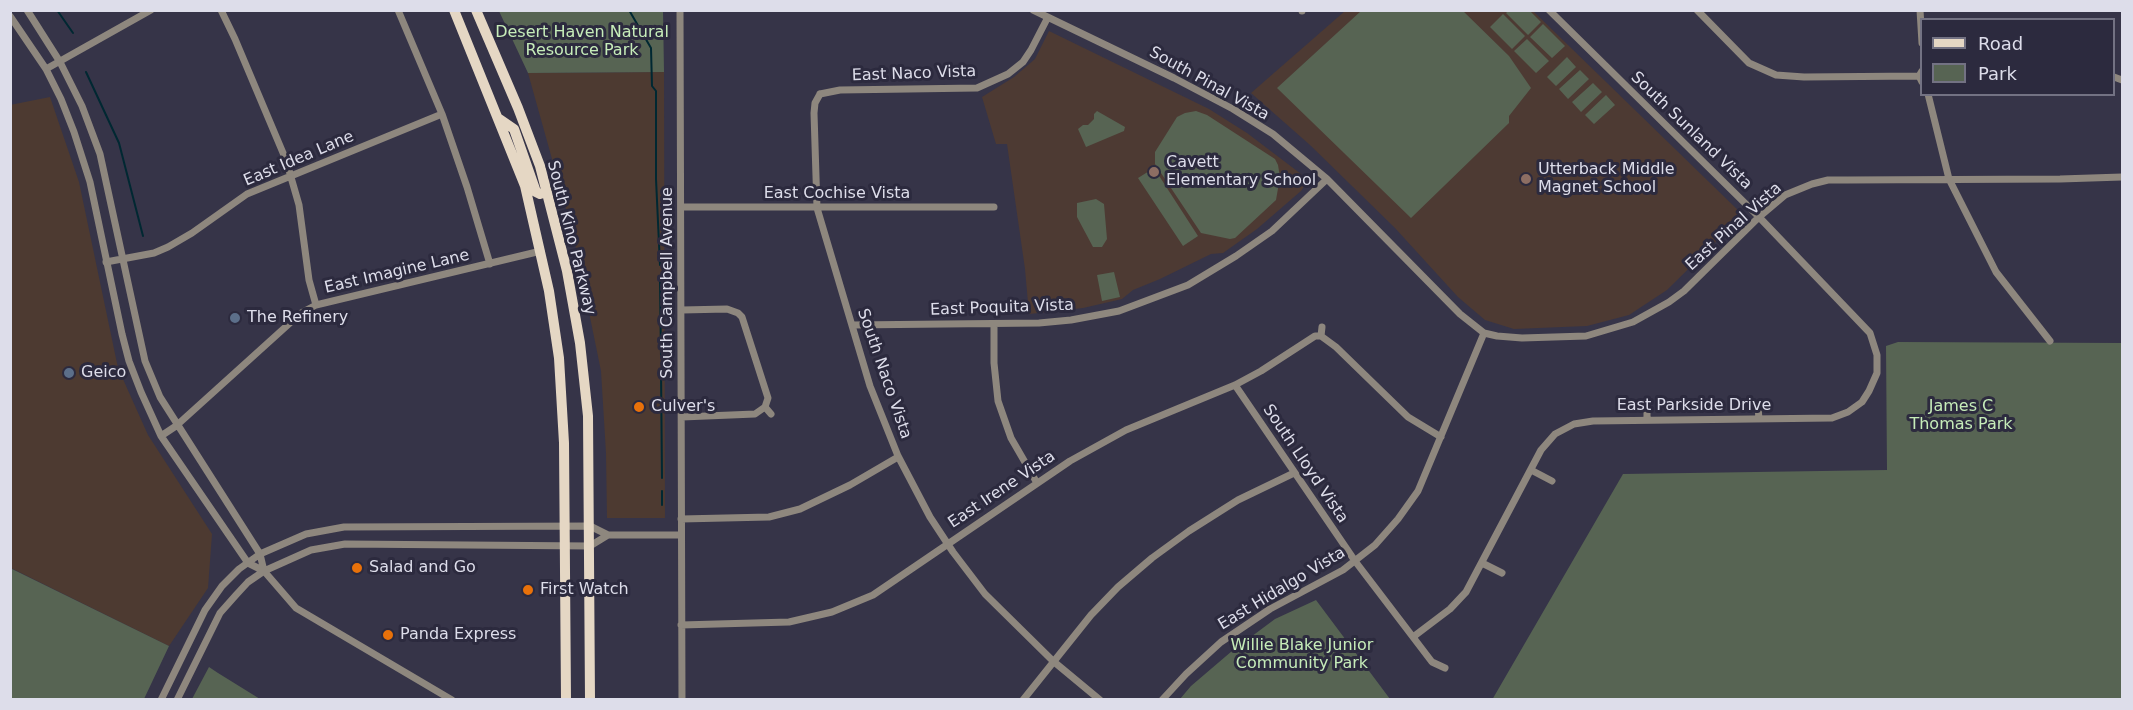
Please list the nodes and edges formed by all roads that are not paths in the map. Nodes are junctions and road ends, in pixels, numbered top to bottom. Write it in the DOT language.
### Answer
graph roads {
  1 [pos="27,10"];
  2 [pos="151,10"];
  3 [pos="221,10"];
  4 [pos="398,10"];
  5 [pos="454,10"];
  6 [pos="476,10"];
  7 [pos="680,10"];
  8 [pos="1033,10"];
  9 [pos="1549,10"];
  10 [pos="1697,10"];
  11 [pos="10,16"];
  12 [pos="1048,17"];
  13 [pos="60,62"];
  14 [pos="46,69"];
  15 [pos="1920,76"];
  16 [pos="817,91"];
  17 [pos="1928,96"];
  18 [pos="442,114"];
  19 [pos="498,117"];
  20 [pos="290,176"];
  21 [pos="2122,177"];
  22 [pos="1327,179"];
  23 [pos="1948,179"];
  24 [pos="547,192"];
  25 [pos="681,207"];
  26 [pos="994,207"];
  27 [pos="817,208"];
  28 [pos="1759,217"];
  29 [pos="541,251"];
  30 [pos="122,259"];
  31 [pos="106,262"];
  32 [pos="490,264"];
  33 [pos="316,305"];
  34 [pos="682,310"];
  35 [pos="994,324"];
  36 [pos="852,325"];
  37 [pos="1322,327"];
  38 [pos="1484,333"];
  39 [pos="1321,336"];
  40 [pos="2050,341"];
  41 [pos="1235,385"];
  42 [pos="1869,391"];
  43 [pos="765,407"];
  44 [pos="1647,407"];
  45 [pos="1758,407"];
  46 [pos="771,414"];
  47 [pos="682,417"];
  48 [pos="1759,419"];
  49 [pos="1647,420"];
  50 [pos="176,426"];
  51 [pos="161,436"];
  52 [pos="1441,437"];
  53 [pos="898,457"];
  54 [pos="1531,470"];
  55 [pos="1294,473"];
  56 [pos="1552,481"];
  57 [pos="1037,483"];
  58 [pos="681,519"];
  59 [pos="566,526"];
  60 [pos="590,526"];
  61 [pos="608,535"];
  62 [pos="681,535"];
  63 [pos="947,544"];
  64 [pos="566,545"];
  65 [pos="590,546"];
  66 [pos="260,554"];
  67 [pos="1355,561"];
  68 [pos="248,563"];
  69 [pos="1482,563"];
  70 [pos="264,571"];
  71 [pos="1502,573"];
  72 [pos="681,625"];
  73 [pos="1413,637"];
  74 [pos="1053,661"];
  75 [pos="1445,668"];
  76 [pos="161,699"];
  77 [pos="177,699"];
  78 [pos="452,699"];
  79 [pos="566,699"];
  80 [pos="590,699"];
  81 [pos="682,699"];
  82 [pos="1023,699"];
  83 [pos="1100,699"];
  84 [pos="1162,699"];
  1 -- 13 [label="street"];
  2 -- 13 [label="street"];
  3 -- 20 [label="street"];
  4 -- 18 [label="street"];
  5 -- 19 [label="main road, South Kino Parkway"];
  6 -- 24 [label="main road, South Kino Parkway"];
  7 -- 25 [label="street, South Campbell Avenue"];
  8 -- 12 [label="street, South Pinal Vista"];
  9 -- 28 [label="street, South Sunland Vista"];
  10 -- 15 [label="street"];
  11 -- 14 [label="street"];
  12 -- 16 [label="street, East Naco Vista"];
  12 -- 22 [label="street, South Pinal Vista"];
  13 -- 14 [label="street"];
  13 -- 30 [label="street"];
  14 -- 31 [label="street"];
  16 -- 27 [label="street, South Naco Vista"];
  17 -- 23 [label="street"];
  18 -- 20 [label="street, East Idea Lane"];
  18 -- 32 [label="street"];
  19 -- 24 [label="main road"];
  19 -- 29 [label="main road, South Kino Parkway"];
  20 -- 30 [label="street, East Idea Lane"];
  20 -- 33 [label="street"];
  21 -- 23 [label="street, East Pinal Vista"];
  22 -- 35 [label="street, East Poquita Vista"];
  22 -- 38 [label="street, South Pinal Vista"];
  23 -- 28 [label="street, East Pinal Vista"];
  23 -- 40 [label="street"];
  24 -- 60 [label="main road, South Kino Parkway"];
  25 -- 27 [label="street, East Cochise Vista"];
  25 -- 34 [label="street, South Campbell Avenue"];
  26 -- 27 [label="street, East Cochise Vista"];
  27 -- 36 [label="street, South Naco Vista"];
  28 -- 38 [label="street, East Pinal Vista"];
  28 -- 42 [label="street, South Sunland Vista"];
  29 -- 32 [label="street, East Imagine Lane"];
  29 -- 59 [label="main road, South Kino Parkway"];
  30 -- 31 [label="street, East Idea Lane"];
  30 -- 50 [label="street"];
  31 -- 51 [label="street"];
  32 -- 33 [label="street, East Imagine Lane"];
  33 -- 50 [label="street, East Imagine Lane"];
  34 -- 43 [label="street"];
  34 -- 47 [label="street, South Campbell Avenue"];
  35 -- 36 [label="street, East Poquita Vista"];
  35 -- 57 [label="street"];
  36 -- 53 [label="street, South Naco Vista"];
  37 -- 39 [label="street"];
  38 -- 52 [label="street, East Hidalgo Vista"];
  39 -- 41 [label="street, East Irene Vista"];
  39 -- 52 [label="street"];
  41 -- 55 [label="street, South Lloyd Vista"];
  41 -- 57 [label="street, East Irene Vista"];
  42 -- 48 [label="street, East Parkside Drive"];
  43 -- 46 [label="street"];
  43 -- 47 [label="street"];
  44 -- 49 [label="street"];
  45 -- 48 [label="street"];
  47 -- 58 [label="street, South Campbell Avenue"];
  48 -- 49 [label="street, East Parkside Drive"];
  49 -- 54 [label="street, East Parkside Drive"];
  50 -- 51 [label="street, East Imagine Lane"];
  50 -- 66 [label="street"];
  51 -- 68 [label="street"];
  52 -- 67 [label="street, East Hidalgo Vista"];
  53 -- 58 [label="street"];
  53 -- 63 [label="street, South Naco Vista"];
  54 -- 56 [label="street"];
  54 -- 69 [label="street, East Parkside Drive"];
  55 -- 67 [label="street, South Lloyd Vista"];
  55 -- 74 [label="street"];
  57 -- 63 [label="street, East Irene Vista"];
  58 -- 62 [label="street, South Campbell Avenue"];
  59 -- 60 [label="street"];
  59 -- 64 [label="main road, South Kino Parkway"];
  59 -- 66 [label="street"];
  60 -- 61 [label="street"];
  60 -- 65 [label="main road, South Kino Parkway"];
  61 -- 62 [label="street"];
  61 -- 65 [label="street"];
  62 -- 72 [label="street, South Campbell Avenue"];
  63 -- 72 [label="street, East Irene Vista"];
  63 -- 74 [label="street, South Naco Vista"];
  64 -- 65 [label="street"];
  64 -- 70 [label="street"];
  64 -- 79 [label="main road, South Kino Parkway"];
  65 -- 80 [label="main road, South Kino Parkway"];
  66 -- 68 [label="street"];
  66 -- 70 [label="street"];
  67 -- 73 [label="street, South Lloyd Vista"];
  67 -- 84 [label="street, East Hidalgo Vista"];
  68 -- 70 [label="street"];
  68 -- 76 [label="street"];
  69 -- 71 [label="street"];
  69 -- 73 [label="street, East Parkside Drive"];
  70 -- 77 [label="street"];
  70 -- 78 [label="street"];
  72 -- 81 [label="street, South Campbell Avenue"];
  73 -- 75 [label="street, South Lloyd Vista"];
  74 -- 82 [label="street"];
  74 -- 83 [label="street, South Naco Vista"];
}
